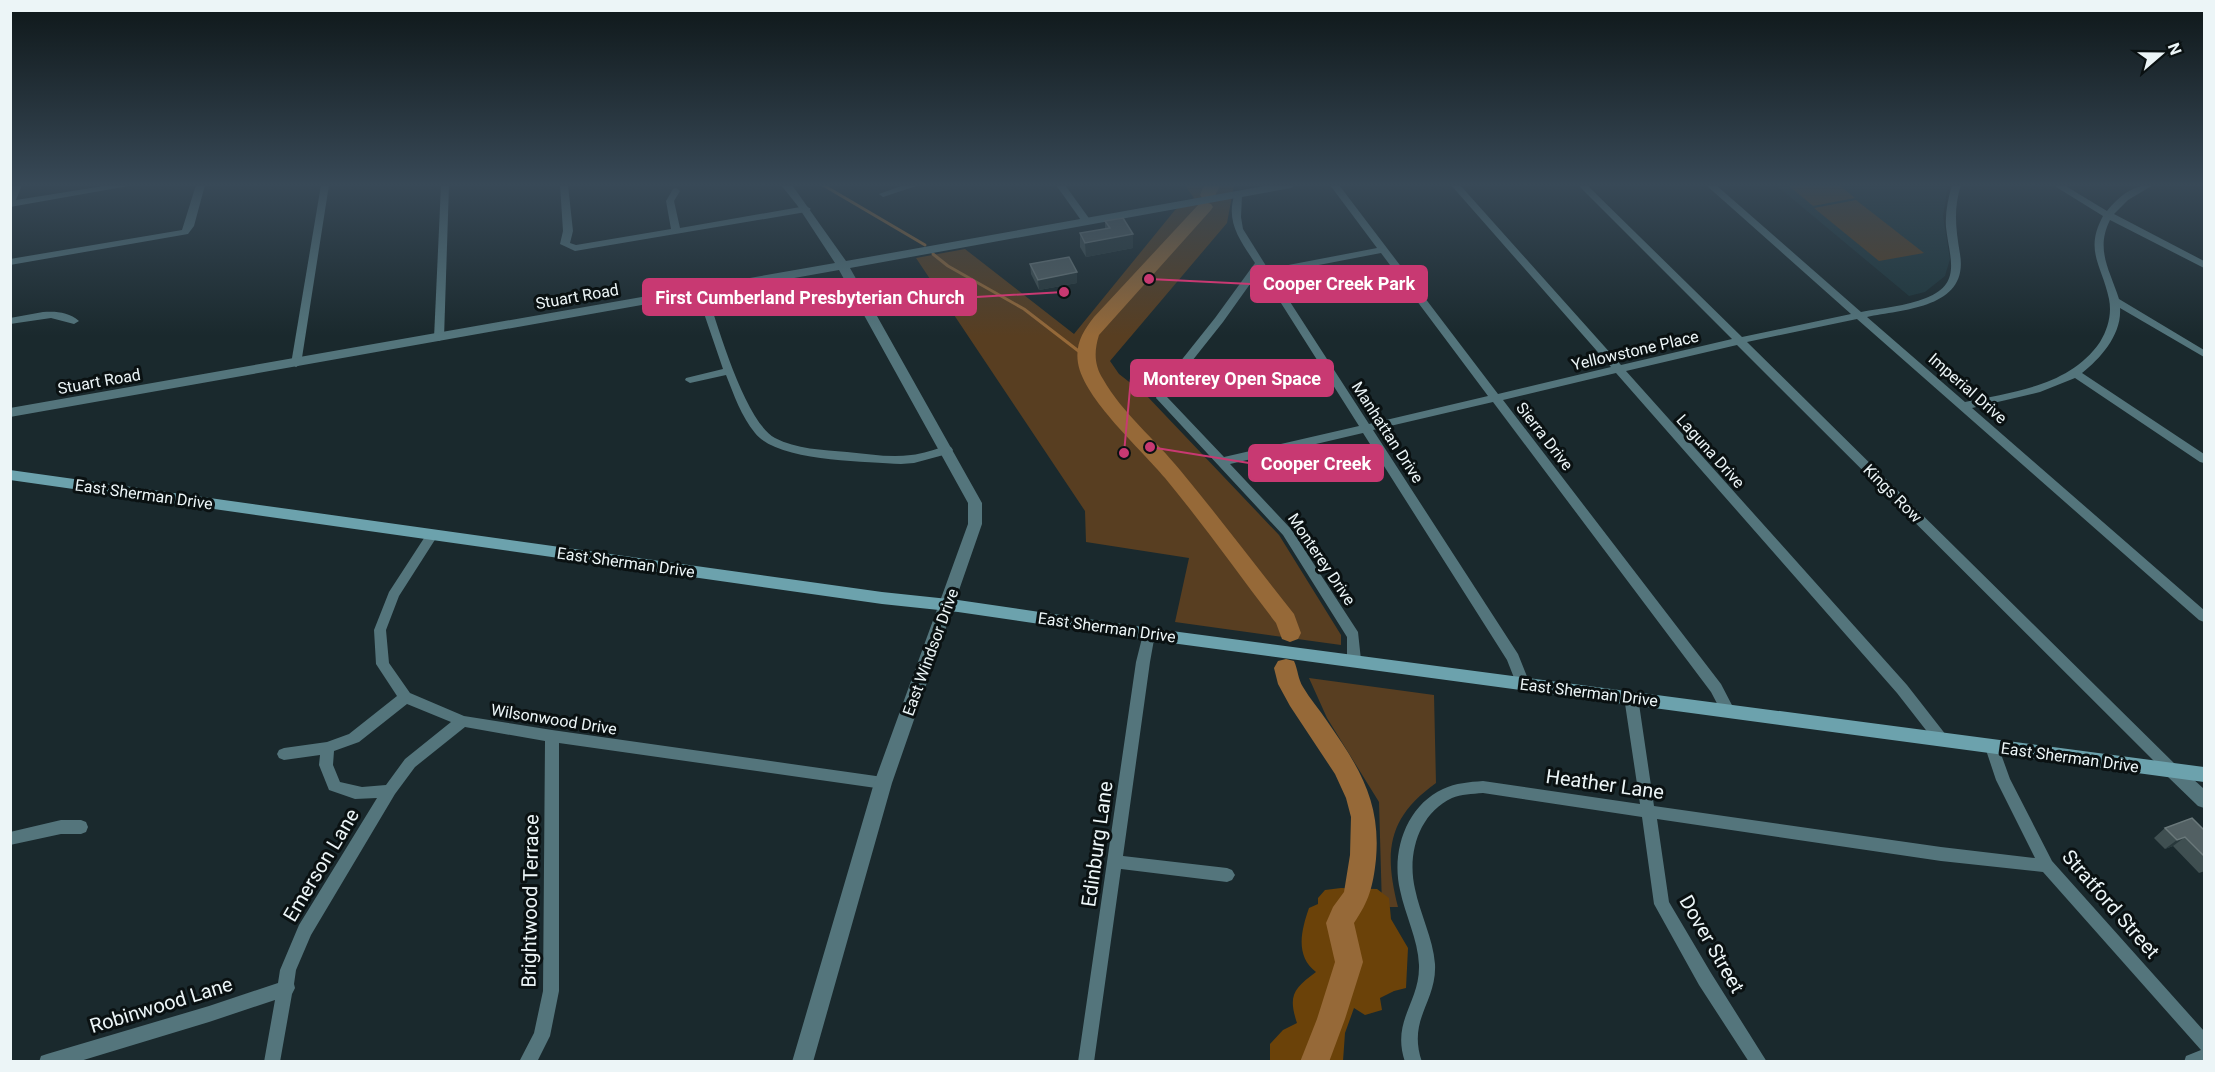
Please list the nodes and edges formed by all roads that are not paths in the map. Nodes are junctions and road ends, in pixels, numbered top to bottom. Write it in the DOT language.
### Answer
graph roads {
  1 [pos="167,235"];
  2 [pos="316,235"];
  3 [pos="443,235"];
  4 [pos="567,235"];
  5 [pos="658,235"];
  6 [pos="823,235"];
  7 [pos="1008,235"];
  8 [pos="1242,235"];
  9 [pos="1371,235"];
  10 [pos="1499,235"];
  11 [pos="1631,235"];
  12 [pos="1768,235"];
  13 [pos="1953,235"];
  14 [pos="2098,235"];
  15 [pos="2146,235"];
  16 [pos="1382,250"];
  17 [pos="10,262"];
  18 [pos="842,265"];
  19 [pos="2205,266"];
  20 [pos="1264,268"];
  21 [pos="701,290"];
  22 [pos="2113,300"];
  23 [pos="1861,316"];
  24 [pos="10,321"];
  25 [pos="74,321"];
  26 [pos="439,338"];
  27 [pos="1737,342"];
  28 [pos="2205,354"];
  29 [pos="296,364"];
  30 [pos="1617,370"];
  31 [pos="730,371"];
  32 [pos="2075,373"];
  33 [pos="690,380"];
  34 [pos="1495,398"];
  35 [pos="1963,406"];
  36 [pos="10,413"];
  37 [pos="1366,428"];
  38 [pos="947,450"];
  39 [pos="2205,459"];
  40 [pos="1221,462"];
  41 [pos="10,475"];
  42 [pos="432,535"];
  43 [pos="947,604"];
  44 [pos="2205,617"];
  45 [pos="1149,634"];
  46 [pos="1354,660"];
  47 [pos="1523,684"];
  48 [pos="405,697"];
  49 [pos="1631,697"];
  50 [pos="1727,709"];
  51 [pos="463,721"];
  52 [pos="552,736"];
  53 [pos="1941,739"];
  54 [pos="1992,747"];
  55 [pos="327,748"];
  56 [pos="284,754"];
  57 [pos="2173,771"];
  58 [pos="2205,775"];
  59 [pos="883,783"];
  60 [pos="390,790"];
  61 [pos="2205,800"];
  62 [pos="1648,811"];
  63 [pos="81,826"];
  64 [pos="10,839"];
  65 [pos="1116,862"];
  66 [pos="2047,866"];
  67 [pos="1227,875"];
  68 [pos="287,988"];
  69 [pos="2205,1043"];
  70 [pos="2205,1057"];
  71 [pos="47,1062"];
  72 [pos="272,1062"];
  73 [pos="527,1062"];
  74 [pos="802,1062"];
  75 [pos="1086,1062"];
  76 [pos="1414,1062"];
  77 [pos="1759,1062"];
  78 [pos="2192,1062"];
  1 -- 17 [label="street"];
  2 -- 29 [label="street"];
  3 -- 26 [label="street"];
  4 -- 5 [label="street"];
  6 -- 18 [label="street, East Windsor Drive"];
  7 -- 18 [label="street, Stuart Road"];
  8 -- 20 [label="street, Manhattan Drive"];
  9 -- 16 [label="street, Sierra Drive"];
  10 -- 30 [label="street, Laguna Drive"];
  11 -- 27 [label="street, Kings Row"];
  12 -- 23 [label="street, Imperial Drive"];
  13 -- 23 [label="street, Yellowstone Place"];
  14 -- 22 [label="street"];
  15 -- 19 [label="street"];
  16 -- 20 [label="street"];
  16 -- 34 [label="street, Sierra Drive"];
  18 -- 21 [label="street, Stuart Road"];
  18 -- 38 [label="street, East Windsor Drive"];
  20 -- 37 [label="street, Manhattan Drive"];
  20 -- 40 [label="street, Monterey Drive"];
  21 -- 26 [label="street, Stuart Road"];
  21 -- 31 [label="street"];
  22 -- 28 [label="street"];
  22 -- 32 [label="street"];
  23 -- 27 [label="street, Yellowstone Place"];
  23 -- 35 [label="street, Imperial Drive"];
  24 -- 25 [label="street"];
  26 -- 29 [label="street, Stuart Road"];
  27 -- 30 [label="street, Yellowstone Place"];
  27 -- 57 [label="street, Kings Row"];
  29 -- 36 [label="street, Stuart Road"];
  30 -- 34 [label="street, Yellowstone Place"];
  30 -- 53 [label="street, Laguna Drive"];
  31 -- 33 [label="street"];
  31 -- 38 [label="street"];
  32 -- 35 [label="street"];
  32 -- 39 [label="street"];
  34 -- 37 [label="street, Yellowstone Place"];
  34 -- 50 [label="street, Sierra Drive"];
  35 -- 44 [label="street, Imperial Drive"];
  37 -- 40 [label="street, Yellowstone Place"];
  37 -- 47 [label="street, Manhattan Drive"];
  38 -- 43 [label="street, East Windsor Drive"];
  40 -- 46 [label="street, Monterey Drive"];
  41 -- 42 [label="main road, East Sherman Drive"];
  42 -- 43 [label="main road, East Sherman Drive"];
  42 -- 48 [label="street"];
  43 -- 45 [label="main road, East Sherman Drive"];
  43 -- 59 [label="street, East Windsor Drive"];
  45 -- 46 [label="main road, East Sherman Drive"];
  45 -- 65 [label="street, Edinburg Lane"];
  46 -- 47 [label="main road, East Sherman Drive"];
  47 -- 49 [label="main road, East Sherman Drive"];
  48 -- 51 [label="street, Wilsonwood Drive"];
  48 -- 55 [label="street"];
  49 -- 50 [label="main road, East Sherman Drive"];
  49 -- 62 [label="street, Dover Street"];
  50 -- 53 [label="main road, East Sherman Drive"];
  51 -- 52 [label="street, Wilsonwood Drive"];
  51 -- 60 [label="street, Emerson Lane"];
  52 -- 59 [label="street, Wilsonwood Drive"];
  52 -- 73 [label="street, Brightwood Terrace"];
  53 -- 54 [label="main road, East Sherman Drive"];
  54 -- 57 [label="main road, East Sherman Drive"];
  54 -- 66 [label="street, Stratford Street"];
  55 -- 56 [label="street"];
  55 -- 60 [label="street"];
  57 -- 58 [label="main road, East Sherman Drive"];
  57 -- 61 [label="street, Kings Row"];
  59 -- 74 [label="street, East Windsor Drive"];
  60 -- 68 [label="street, Emerson Lane"];
  62 -- 66 [label="street, Heather Lane"];
  62 -- 76 [label="street, Heather Lane"];
  62 -- 77 [label="street, Dover Street"];
  63 -- 64 [label="street"];
  65 -- 67 [label="street"];
  65 -- 75 [label="street, Edinburg Lane"];
  66 -- 69 [label="street, Stratford Street"];
  68 -- 71 [label="street, Robinwood Lane"];
  68 -- 72 [label="street, Emerson Lane"];
  70 -- 78 [label="street"];
}
